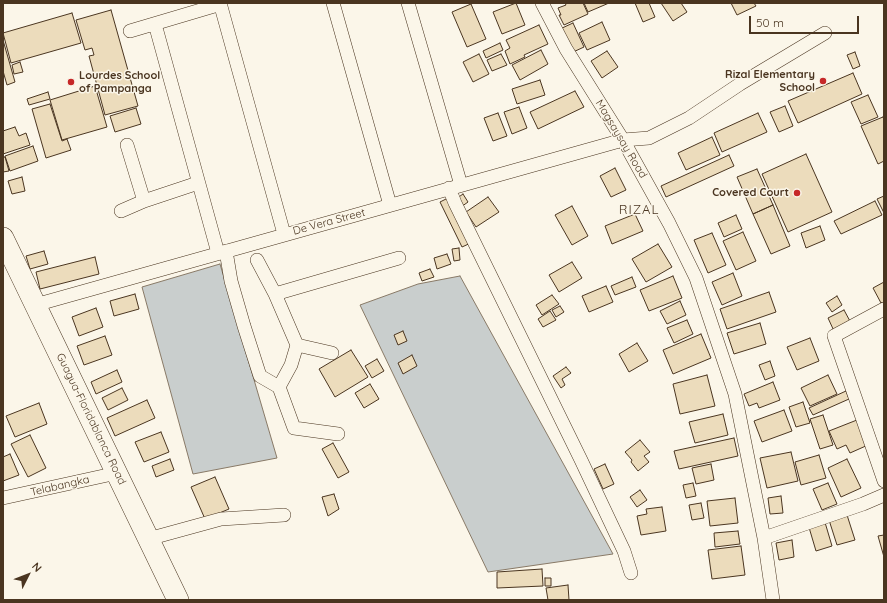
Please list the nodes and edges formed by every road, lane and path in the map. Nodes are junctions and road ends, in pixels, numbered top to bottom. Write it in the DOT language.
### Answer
graph roads {
  1 [pos="333,3"];
  2 [pos="408,3"];
  3 [pos="542,3"];
  4 [pos="221,4"];
  5 [pos="155,24"];
  6 [pos="130,31"];
  7 [pos="825,33"];
  8 [pos="623,140"];
  9 [pos="127,145"];
  10 [pos="198,182"];
  11 [pos="455,187"];
  12 [pos="144,201"];
  13 [pos="390,205"];
  14 [pos="121,211"];
  15 [pos="284,234"];
  16 [pos="3,238"];
  17 [pos="222,252"];
  18 [pos="255,253"];
  19 [pos="399,258"];
  20 [pos="275,294"];
  21 [pos="35,305"];
  22 [pos="884,309"];
  23 [pos="296,345"];
  24 [pos="332,353"];
  25 [pos="279,387"];
  26 [pos="338,434"];
  27 [pos="117,473"];
  28 [pos="884,480"];
  29 [pos="884,495"];
  30 [pos="3,498"];
  31 [pos="284,515"];
  32 [pos="764,538"];
  33 [pos="148,539"];
  34 [pos="631,573"];
  35 [pos="178,600"];
  36 [pos="772,600"];
  1 -- 13 [label="street"];
  2 -- 11 [label="street"];
  3 -- 8 [label="street, Magsaysay Road"];
  4 -- 5 [label="street"];
  4 -- 15 [label="street"];
  5 -- 6 [label="street"];
  5 -- 10 [label="street"];
  7 -- 8 [label="street, De Vera Street"];
  8 -- 11 [label="street, De Vera Street"];
  8 -- 32 [label="street, Magsaysay Road"];
  9 -- 12 [label="street"];
  10 -- 12 [label="street"];
  10 -- 17 [label="street"];
  11 -- 13 [label="street, De Vera Street"];
  11 -- 34 [label="street"];
  12 -- 14 [label="street"];
  13 -- 15 [label="street, De Vera Street"];
  15 -- 18 [label="street, De Vera Street"];
  16 -- 21 [label="main road, Guagua-Floridablanca Road"];
  17 -- 18 [label="street, De Vera Street"];
  17 -- 21 [label="street, De Vera Street"];
  17 -- 25 [label="street"];
  18 -- 20 [label="street"];
  19 -- 20 [label="street"];
  20 -- 23 [label="street"];
  21 -- 27 [label="main road, Guagua-Floridablanca Road"];
  22 -- 28 [label="street"];
  23 -- 24 [label="street"];
  23 -- 25 [label="street"];
  25 -- 26 [label="street"];
  27 -- 30 [label="street, Telabangka"];
  27 -- 33 [label="main road, Guagua-Floridablanca Road"];
  29 -- 32 [label="street"];
  31 -- 33 [label="street"];
  32 -- 36 [label="street, Magsaysay Road"];
  33 -- 35 [label="main road, Guagua-Floridablanca Road"];
}
